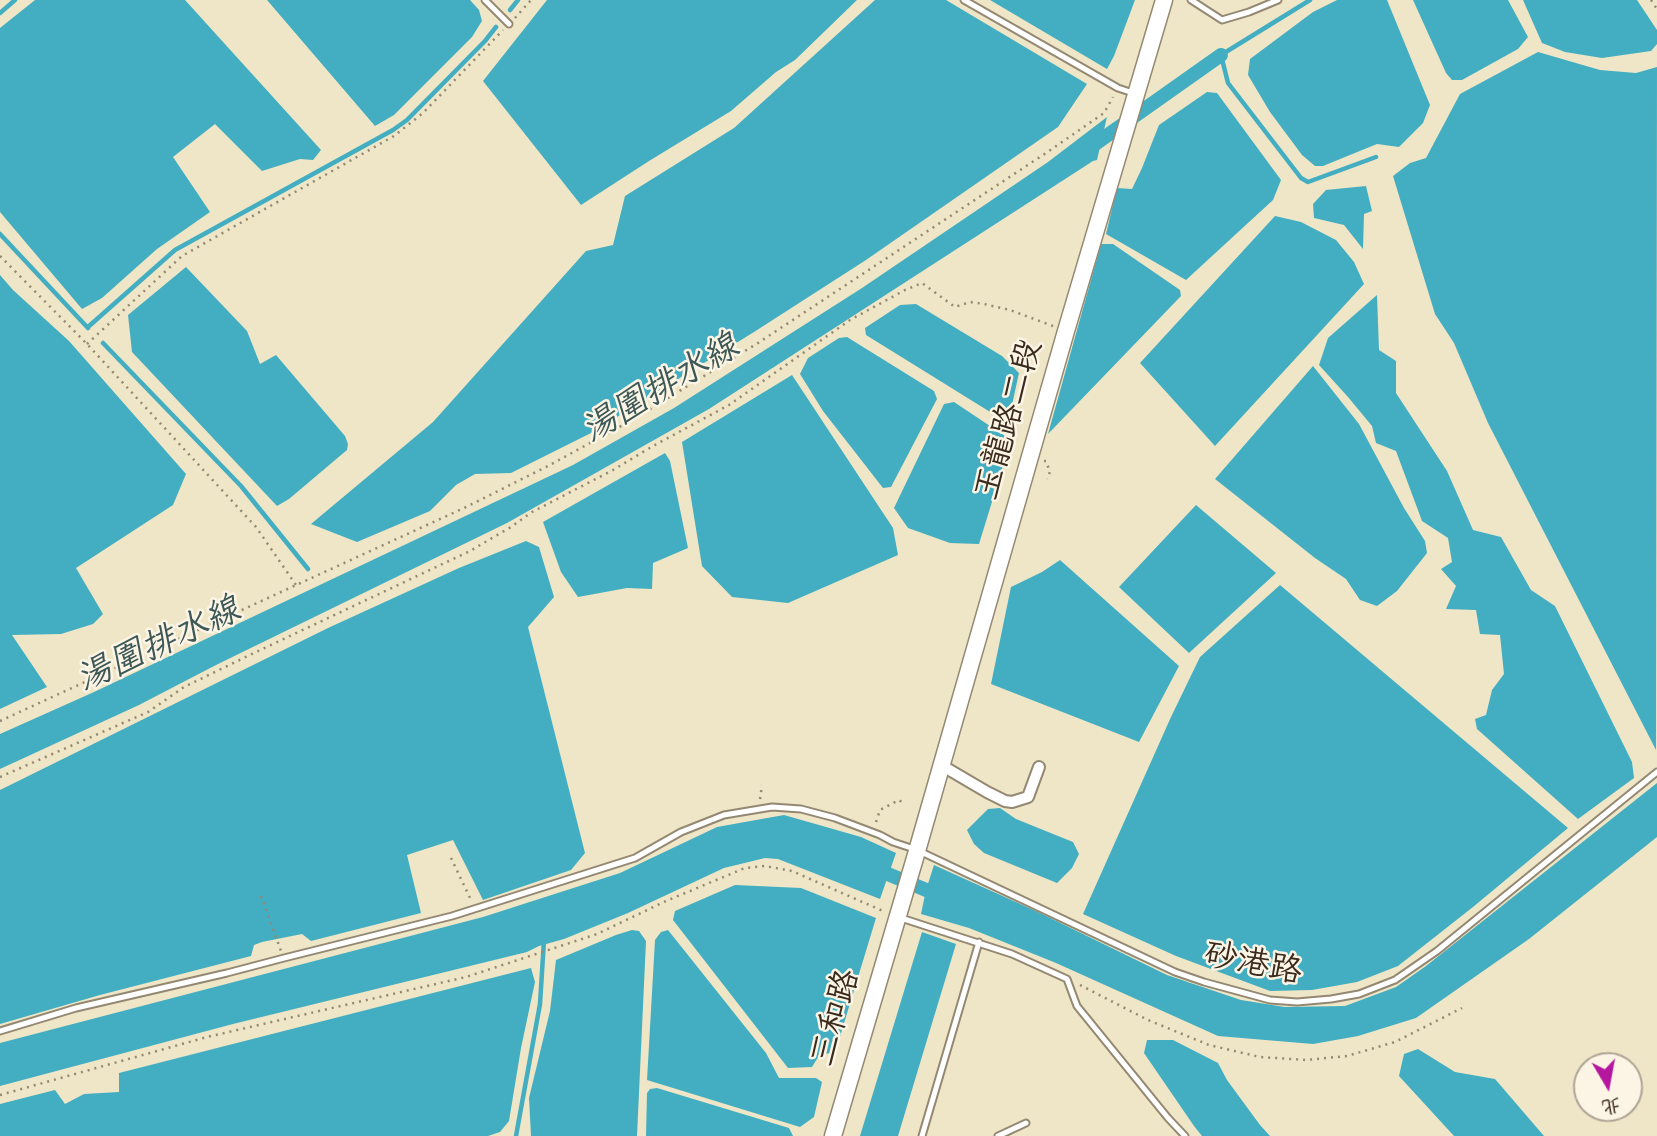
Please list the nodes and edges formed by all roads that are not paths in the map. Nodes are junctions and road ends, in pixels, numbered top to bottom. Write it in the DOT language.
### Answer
graph roads {
  1 [pos="485,0"];
  2 [pos="964,0"];
  3 [pos="1164,0"];
  4 [pos="1191,0"];
  5 [pos="1278,0"];
  6 [pos="509,24"];
  7 [pos="1136,94"];
  8 [pos="942,765"];
  9 [pos="1039,767"];
  10 [pos="1657,772"];
  11 [pos="916,854"];
  12 [pos="898,918"];
  13 [pos="979,942"];
  14 [pos="0,1031"];
  15 [pos="1026,1123"];
  16 [pos="833,1136"];
  17 [pos="922,1136"];
  18 [pos="998,1136"];
  19 [pos="1185,1136"];
  1 -- 6 [label="lane"];
  2 -- 7 [label="lane"];
  3 -- 7 [label="main road, 玉龍路二段"];
  4 -- 5 [label="lane"];
  7 -- 8 [label="main road, 玉龍路二段"];
  8 -- 9 [label="street"];
  8 -- 11 [label="main road, 玉龍路二段"];
  10 -- 11 [label="lane, 砂港路"];
  11 -- 12 [label="main road, 三和路"];
  11 -- 14 [label="lane, 砂港路"];
  12 -- 13 [label="lane"];
  12 -- 16 [label="main road, 三和路"];
  13 -- 17 [label="lane"];
  13 -- 19 [label="lane"];
  15 -- 18 [label="lane"];
}
